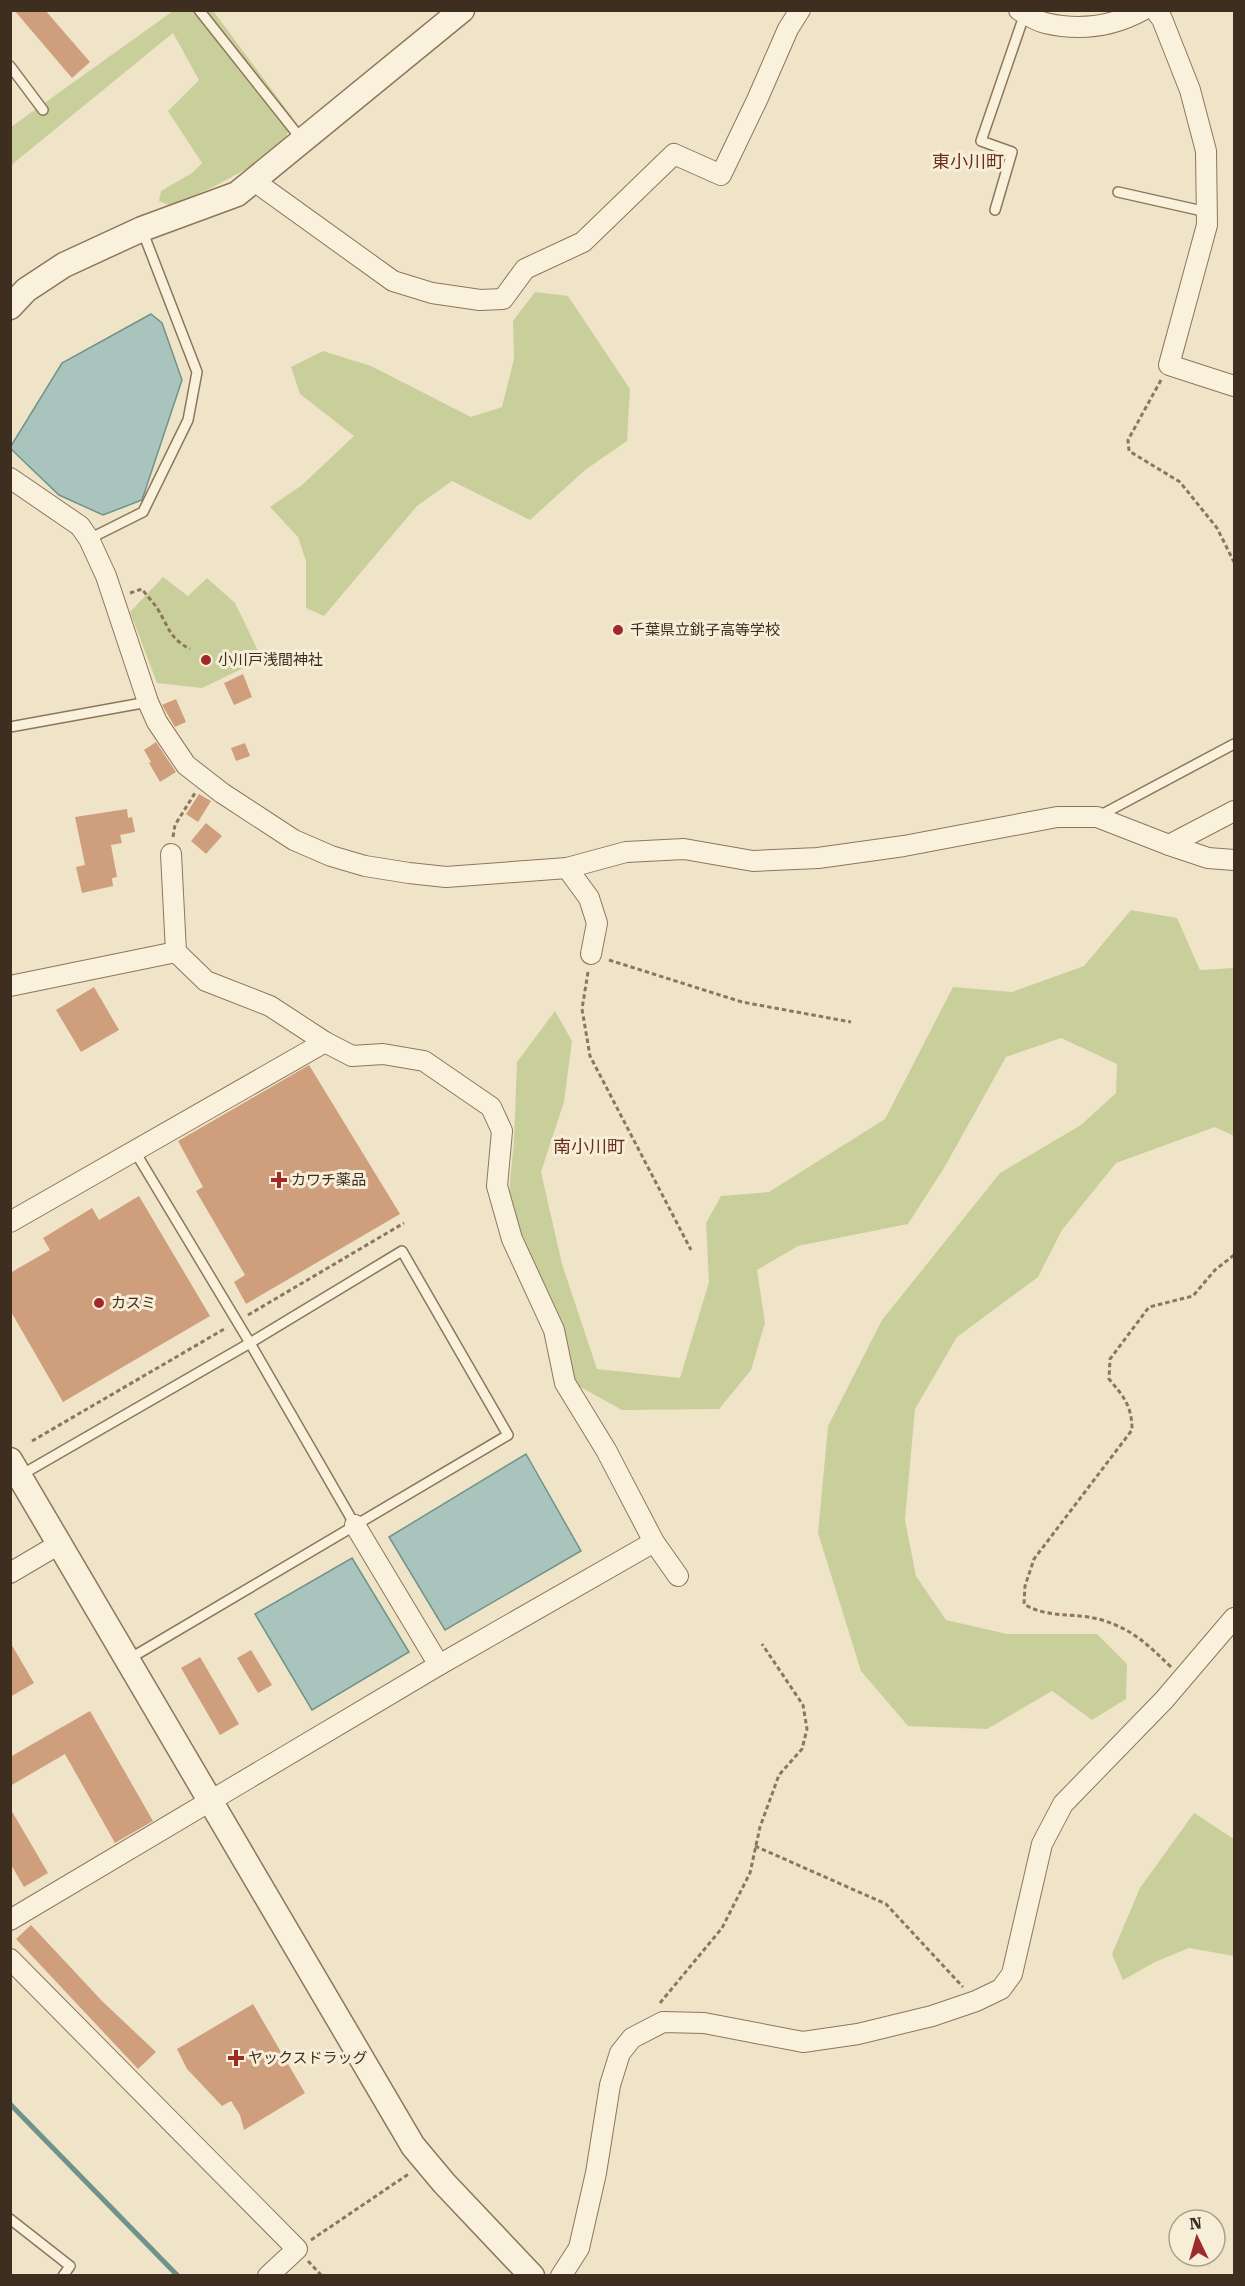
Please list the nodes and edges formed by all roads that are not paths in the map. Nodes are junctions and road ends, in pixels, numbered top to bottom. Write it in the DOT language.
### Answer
graph roads {
  1 [pos="199,10"];
  2 [pos="462,10"];
  3 [pos="801,10"];
  4 [pos="1143,10"];
  5 [pos="1155,10"];
  6 [pos="1022,12"];
  7 [pos="10,66"];
  8 [pos="43,110"];
  9 [pos="302,140"];
  10 [pos="254,181"];
  11 [pos="1118,192"];
  12 [pos="995,210"];
  13 [pos="1207,212"];
  14 [pos="142,229"];
  15 [pos="10,307"];
  16 [pos="1234,386"];
  17 [pos="10,478"];
  18 [pos="89,539"];
  19 [pos="148,702"];
  20 [pos="10,727"];
  21 [pos="1234,744"];
  22 [pos="1234,811"];
  23 [pos="1097,817"];
  24 [pos="1169,845"];
  25 [pos="171,854"];
  26 [pos="1234,860"];
  27 [pos="567,868"];
  28 [pos="176,952"];
  29 [pos="591,954"];
  30 [pos="10,986"];
  31 [pos="325,1042"];
  32 [pos="134,1150"];
  33 [pos="10,1222"];
  34 [pos="250,1343"];
  35 [pos="15,1468"];
  36 [pos="355,1525"];
  37 [pos="654,1542"];
  38 [pos="60,1543"];
  39 [pos="10,1573"];
  40 [pos="678,1576"];
  41 [pos="1234,1618"];
  42 [pos="128,1660"];
  43 [pos="439,1665"];
  44 [pos="212,1800"];
  45 [pos="10,1920"];
  46 [pos="10,1959"];
  47 [pos="10,2219"];
  48 [pos="63,2276"];
  49 [pos="268,2276"];
  50 [pos="532,2276"];
  51 [pos="561,2276"];
  1 -- 9 [label="lane"];
  2 -- 9 [label="street"];
  3 -- 10 [label="street"];
  4 -- 6 [label="street"];
  5 -- 13 [label="street"];
  6 -- 12 [label="lane"];
  7 -- 8 [label="lane"];
  9 -- 10 [label="street"];
  10 -- 14 [label="street"];
  11 -- 13 [label="lane"];
  13 -- 16 [label="street"];
  14 -- 15 [label="street"];
  14 -- 18 [label="lane"];
  17 -- 18 [label="street"];
  18 -- 19 [label="street"];
  19 -- 20 [label="lane"];
  19 -- 27 [label="street"];
  21 -- 23 [label="lane"];
  22 -- 24 [label="street"];
  23 -- 24 [label="street"];
  23 -- 27 [label="street"];
  24 -- 26 [label="street"];
  25 -- 28 [label="street"];
  27 -- 29 [label="street"];
  28 -- 30 [label="street"];
  28 -- 31 [label="street"];
  31 -- 32 [label="street"];
  31 -- 37 [label="street"];
  32 -- 33 [label="street"];
  32 -- 34 [label="lane"];
  34 -- 35 [label="lane"];
  34 -- 36 [label="lane"];
  34 -- 36 [label="lane"];
  35 -- 38 [label="street"];
  36 -- 42 [label="lane"];
  36 -- 43 [label="street"];
  37 -- 40 [label="street"];
  37 -- 43 [label="street"];
  38 -- 39 [label="street"];
  38 -- 42 [label="street"];
  41 -- 51 [label="street"];
  42 -- 44 [label="street"];
  43 -- 44 [label="street"];
  44 -- 45 [label="street"];
  44 -- 50 [label="street"];
  46 -- 49 [label="street"];
  47 -- 48 [label="lane"];
}
